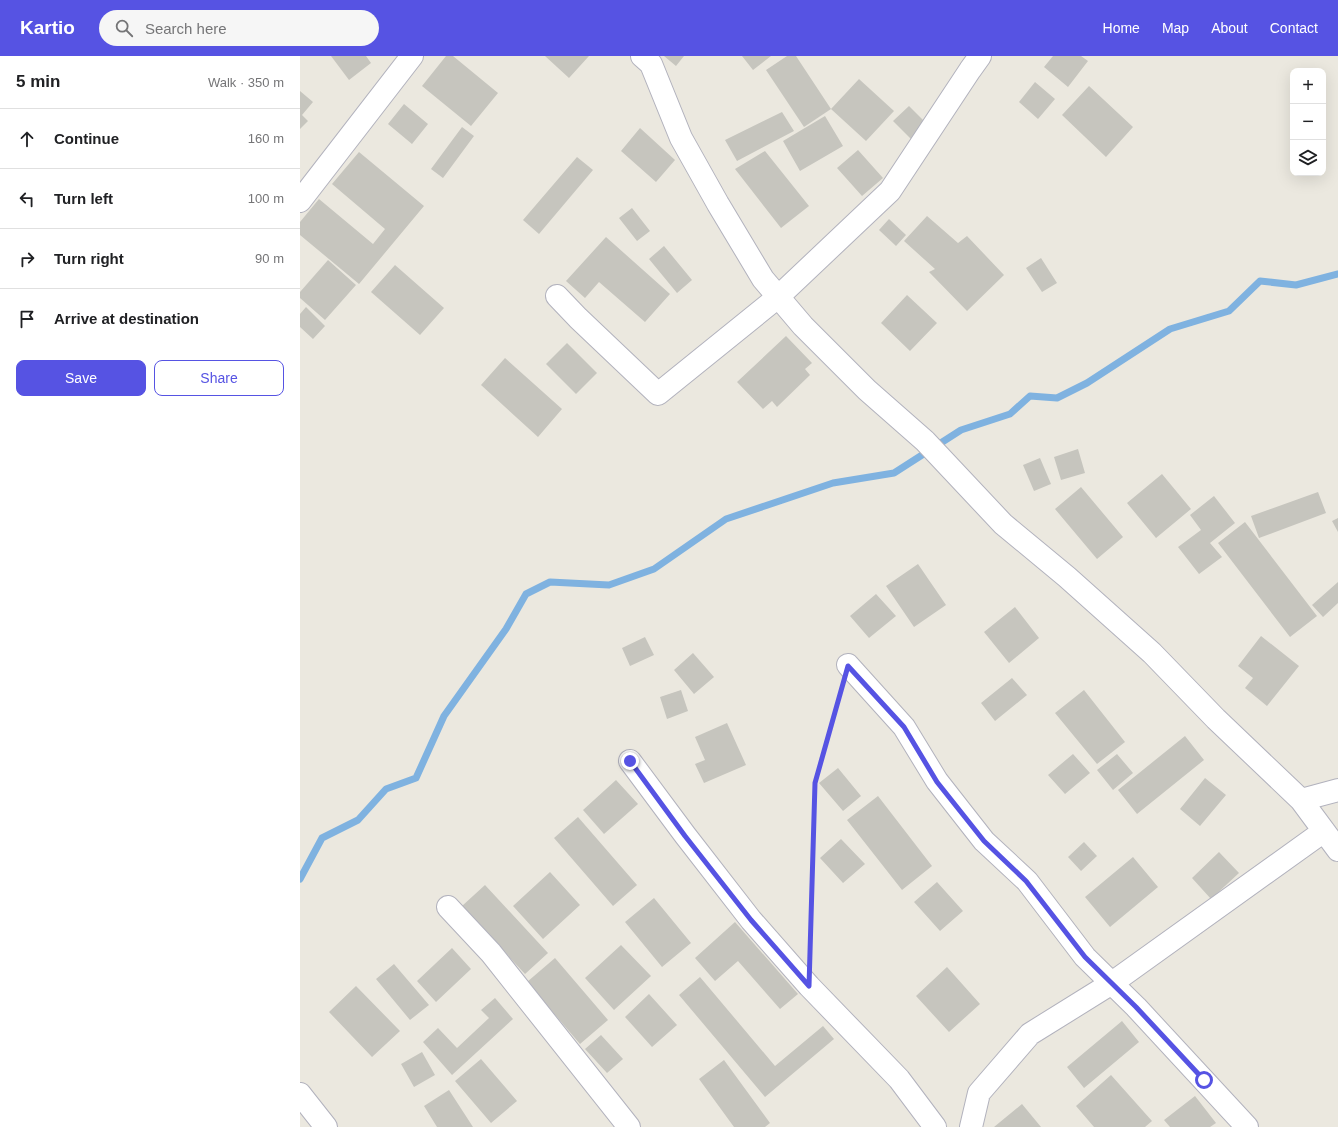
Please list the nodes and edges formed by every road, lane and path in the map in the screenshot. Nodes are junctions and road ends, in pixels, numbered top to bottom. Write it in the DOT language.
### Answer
graph roads {
  1 [pos="412,56"];
  2 [pos="642,56"];
  3 [pos="980,56"];
  4 [pos="300,201"];
  5 [pos="557,296"];
  6 [pos="778,297"];
  7 [pos="848,666"];
  8 [pos="630,761"];
  9 [pos="1338,790"];
  10 [pos="1301,800"];
  11 [pos="1324,831"];
  12 [pos="1338,850"];
  13 [pos="448,907"];
  14 [pos="1112,983"];
  15 [pos="809,986"];
  16 [pos="300,1094"];
  17 [pos="326,1127"];
  18 [pos="629,1127"];
  19 [pos="935,1127"];
  20 [pos="971,1127"];
  21 [pos="1247,1127"];
  1 -- 4 [label="street"];
  2 -- 6 [label="street"];
  3 -- 6 [label="street"];
  5 -- 6 [label="street"];
  6 -- 10 [label="street"];
  7 -- 14 [label="street"];
  7 -- 15 [label="path"];
  8 -- 15 [label="street"];
  9 -- 10 [label="street"];
  10 -- 11 [label="street"];
  11 -- 12 [label="street"];
  11 -- 14 [label="street"];
  13 -- 18 [label="street"];
  14 -- 20 [label="street"];
  14 -- 21 [label="street"];
  15 -- 19 [label="street"];
  16 -- 17 [label="street"];
}
